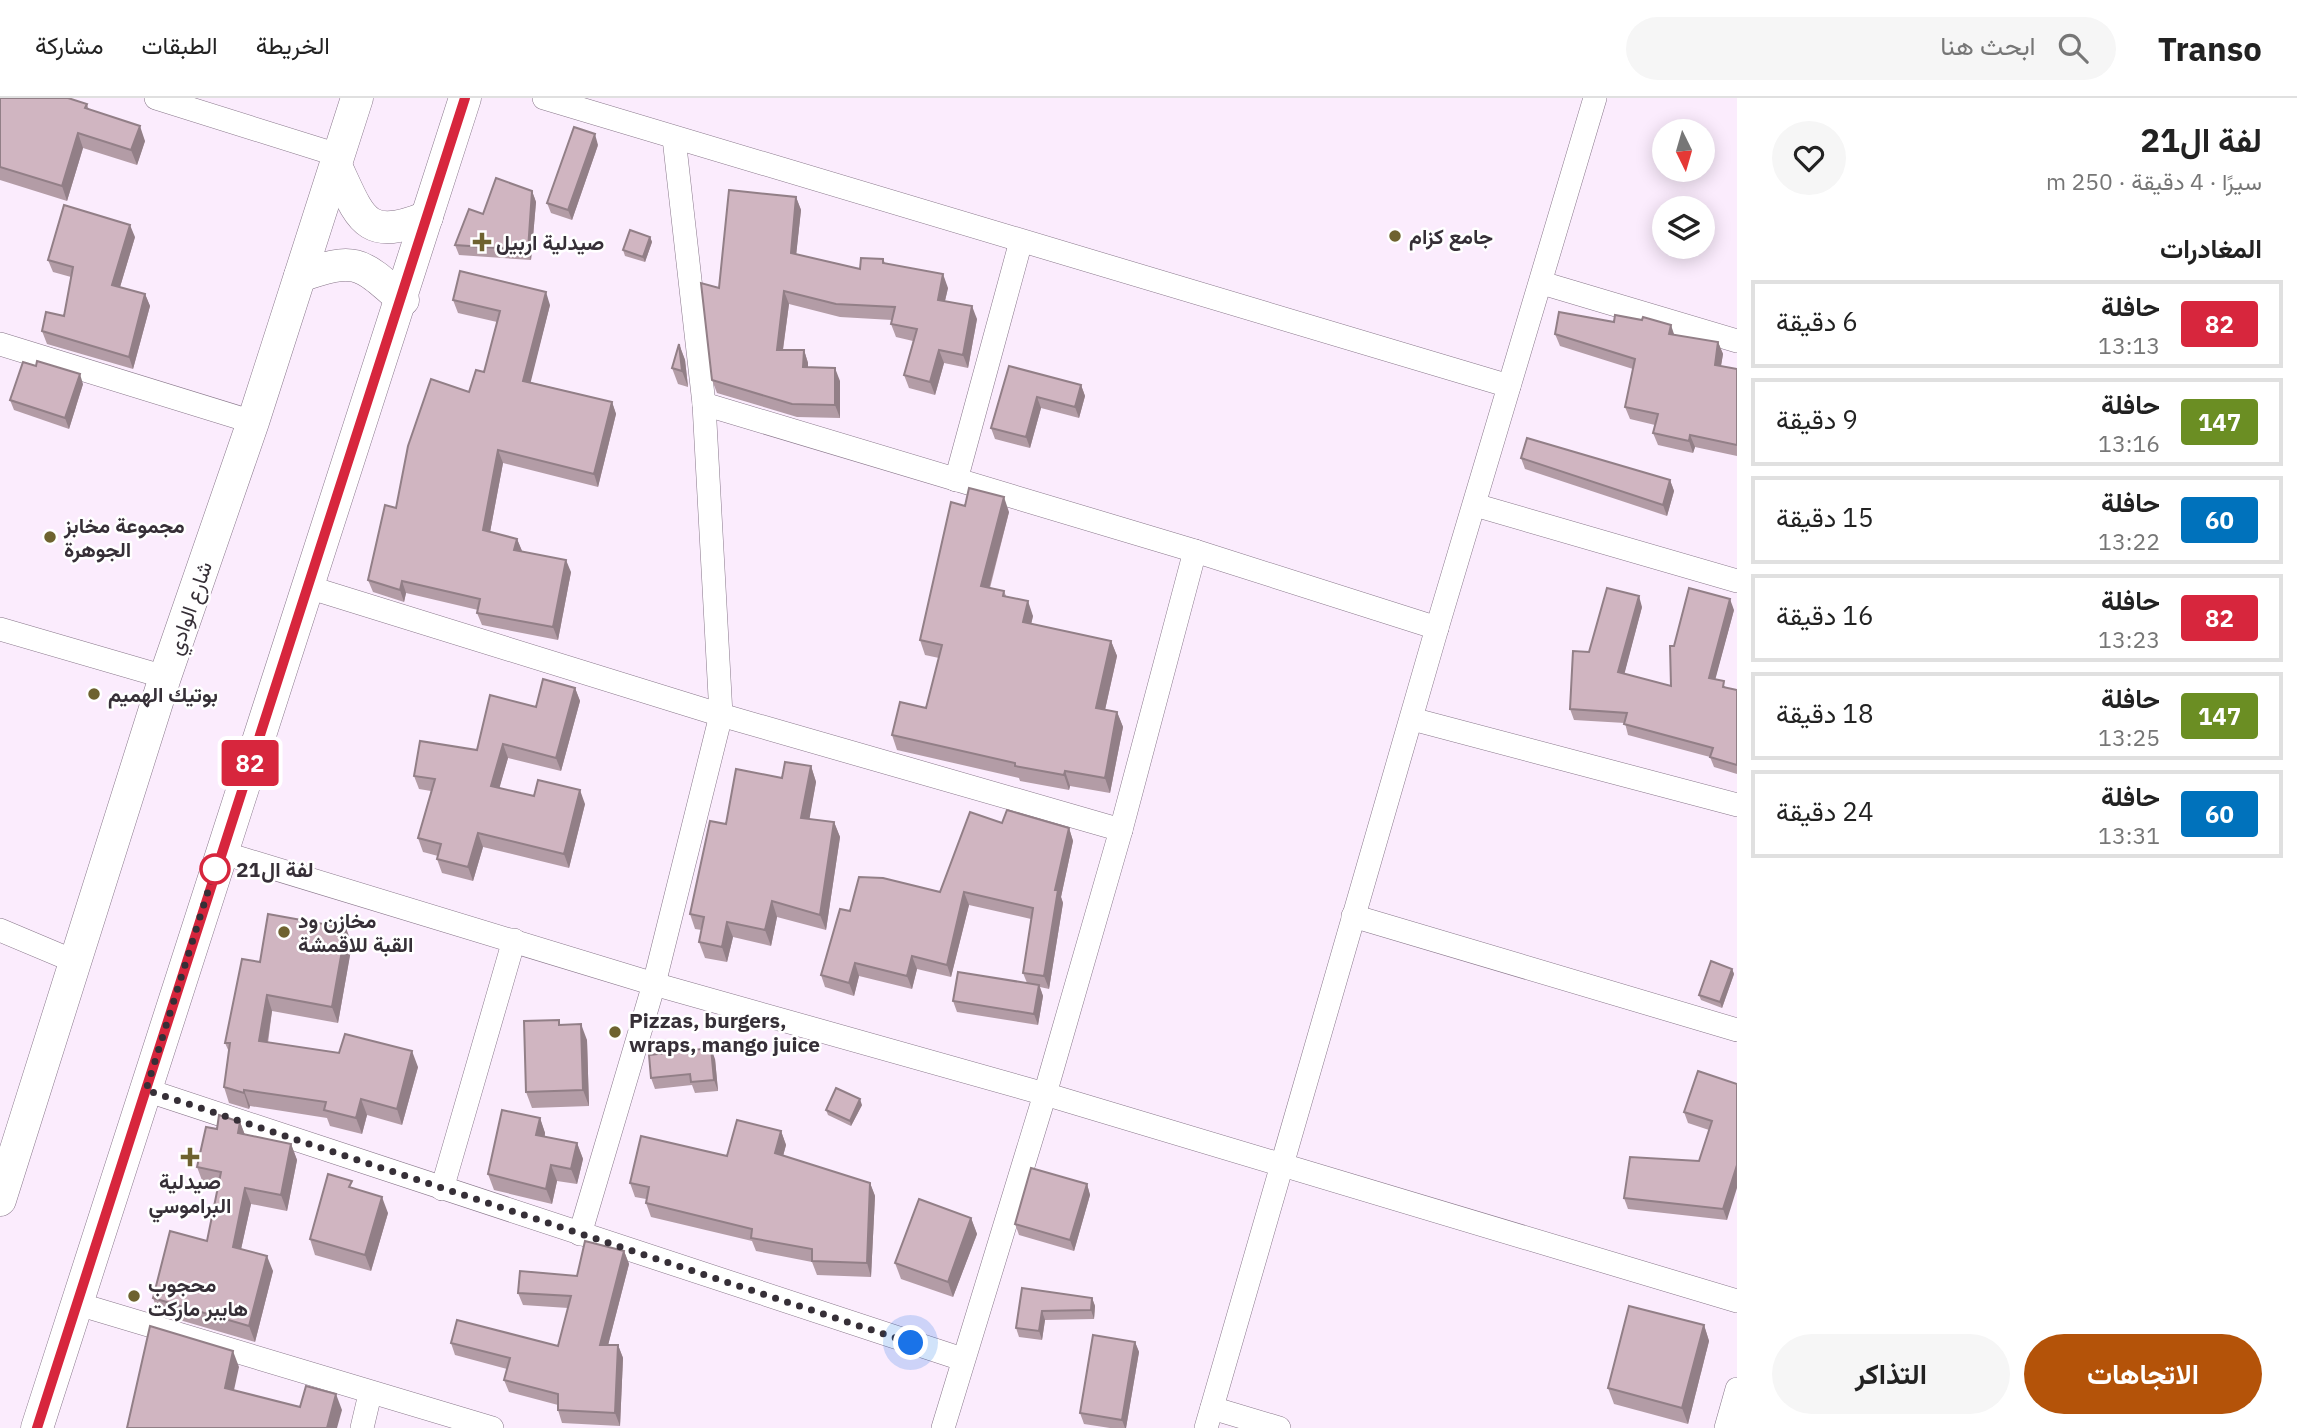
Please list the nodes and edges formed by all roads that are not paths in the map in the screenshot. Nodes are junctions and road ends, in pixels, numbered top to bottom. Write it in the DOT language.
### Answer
graph roads {
  1 [pos="156,98"];
  2 [pos="357,98"];
  3 [pos="465,98"];
  4 [pos="544,98"];
  5 [pos="1595,98"];
  6 [pos="674,138"];
  7 [pos="339,162"];
  8 [pos="427,217"];
  9 [pos="1021,240"];
  10 [pos="300,276"];
  11 [pos="1542,283"];
  12 [pos="403,300"];
  13 [pos="1737,341"];
  14 [pos="0,344"];
  15 [pos="1509,386"];
  16 [pos="704,404"];
  17 [pos="253,422"];
  18 [pos="956,480"];
  19 [pos="1475,505"];
  20 [pos="1195,551"];
  21 [pos="1737,581"];
  22 [pos="308,587"];
  23 [pos="1437,628"];
  24 [pos="0,629"];
  25 [pos="165,677"];
  26 [pos="721,715"];
  27 [pos="1412,719"];
  28 [pos="1737,805"];
  29 [pos="1121,831"];
  30 [pos="220,852"];
  31 [pos="1353,916"];
  32 [pos="0,930"];
  33 [pos="514,940"];
  34 [pos="76,962"];
  35 [pos="654,984"];
  36 [pos="1737,1031"];
  37 [pos="146,1090"];
  38 [pos="1045,1094"];
  39 [pos="1284,1165"];
  40 [pos="442,1189"];
  41 [pos="0,1200"];
  42 [pos="580,1234"];
  43 [pos="1737,1301"];
  44 [pos="78,1304"];
  45 [pos="962,1359"];
  46 [pos="1737,1389"];
  47 [pos="370,1394"];
  48 [pos="1209,1418"];
  49 [pos="37,1428"];
  50 [pos="362,1428"];
  51 [pos="492,1428"];
  52 [pos="943,1428"];
  53 [pos="1279,1428"];
  54 [pos="1726,1428"];
  1 -- 7 [label="street"];
  2 -- 7 [label="main road, شارع الوادي"];
  3 -- 8 [label="main road"];
  4 -- 6 [label="street"];
  5 -- 11 [label="street"];
  6 -- 9 [label="street"];
  6 -- 16 [label="street"];
  7 -- 8 [label="main road"];
  7 -- 10 [label="main road, شارع الوادي"];
  8 -- 12 [label="main road"];
  9 -- 15 [label="street"];
  9 -- 18 [label="street"];
  10 -- 12 [label="main road"];
  10 -- 17 [label="main road, شارع الوادي"];
  11 -- 13 [label="street"];
  11 -- 15 [label="street"];
  12 -- 22 [label="main road"];
  14 -- 17 [label="street"];
  15 -- 19 [label="street"];
  16 -- 18 [label="street"];
  16 -- 26 [label="street"];
  17 -- 25 [label="main road, شارع الوادي"];
  18 -- 20 [label="street"];
  19 -- 21 [label="street"];
  19 -- 23 [label="street"];
  20 -- 23 [label="street"];
  20 -- 29 [label="street"];
  22 -- 26 [label="street"];
  22 -- 30 [label="main road"];
  23 -- 27 [label="street"];
  24 -- 25 [label="street"];
  25 -- 34 [label="main road, شارع الوادي"];
  26 -- 29 [label="street"];
  26 -- 35 [label="street"];
  27 -- 28 [label="street"];
  27 -- 31 [label="street"];
  29 -- 38 [label="street"];
  30 -- 33 [label="street"];
  30 -- 37 [label="main road"];
  31 -- 36 [label="street"];
  31 -- 39 [label="street"];
  32 -- 34 [label="street"];
  33 -- 35 [label="street"];
  33 -- 40 [label="street"];
  34 -- 41 [label="main road, شارع الوادي"];
  35 -- 38 [label="street"];
  35 -- 42 [label="street"];
  37 -- 40 [label="street"];
  37 -- 44 [label="main road"];
  38 -- 39 [label="street"];
  38 -- 45 [label="street"];
  39 -- 43 [label="street"];
  39 -- 48 [label="street"];
  40 -- 42 [label="street"];
  42 -- 45 [label="street"];
  44 -- 47 [label="street"];
  44 -- 49 [label="main road"];
  45 -- 52 [label="street"];
  46 -- 54 [label="street"];
  47 -- 50 [label="street"];
  47 -- 51 [label="street"];
  48 -- 53 [label="street"];
}
